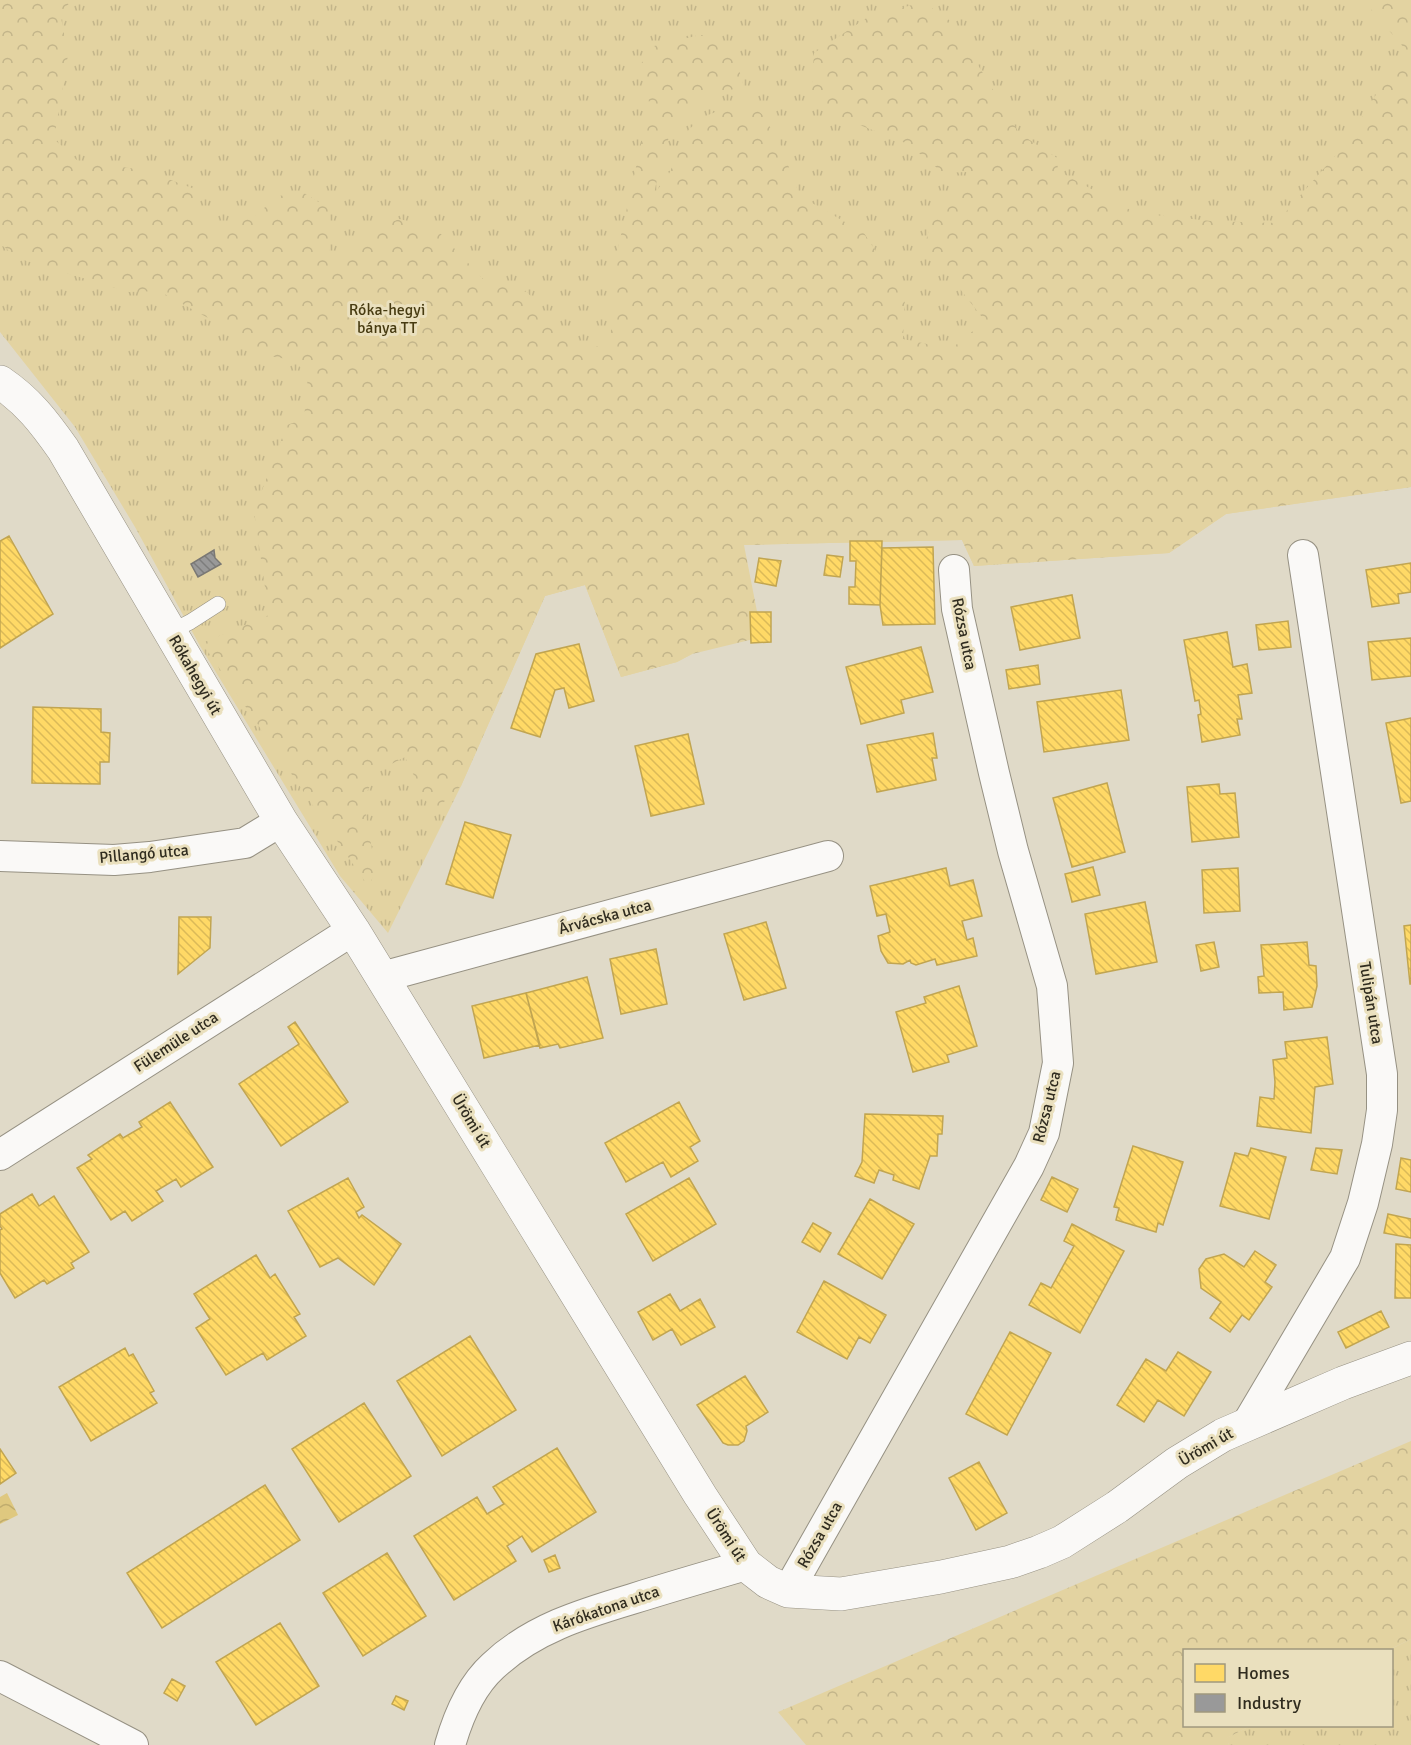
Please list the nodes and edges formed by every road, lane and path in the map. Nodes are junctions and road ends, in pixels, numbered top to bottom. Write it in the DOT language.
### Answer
graph roads {
  1 [pos="0,382"];
  2 [pos="1303,555"];
  3 [pos="954,570"];
  4 [pos="218,604"];
  5 [pos="170,632"];
  6 [pos="281,821"];
  7 [pos="0,856"];
  8 [pos="828,856"];
  9 [pos="353,930"];
  10 [pos="382,977"];
  11 [pos="0,1155"];
  12 [pos="1411,1358"];
  13 [pos="1247,1424"];
  14 [pos="746,1565"];
  15 [pos="788,1591"];
  16 [pos="0,1676"];
  17 [pos="133,1745"];
  18 [pos="450,1745"];
  1 -- 5 [label="street, Rókahegyi út"];
  2 -- 13 [label="street, Tulipán utca"];
  3 -- 15 [label="street, Rózsa utca"];
  4 -- 5 [label="lane"];
  5 -- 6 [label="street, Rókahegyi út"];
  6 -- 7 [label="street, Pillangó utca"];
  6 -- 9 [label="street, Rókahegyi út"];
  8 -- 10 [label="street, Árvácska utca"];
  9 -- 10 [label="street, Rókahegyi út"];
  9 -- 11 [label="street, Fülemüle utca"];
  10 -- 14 [label="street, Ürömi út"];
  12 -- 13 [label="street, Ürömi út"];
  13 -- 15 [label="street, Ürömi út"];
  14 -- 15 [label="street, Ürömi út"];
  14 -- 18 [label="street, Kárókatona utca"];
  16 -- 17 [label="street"];
}
